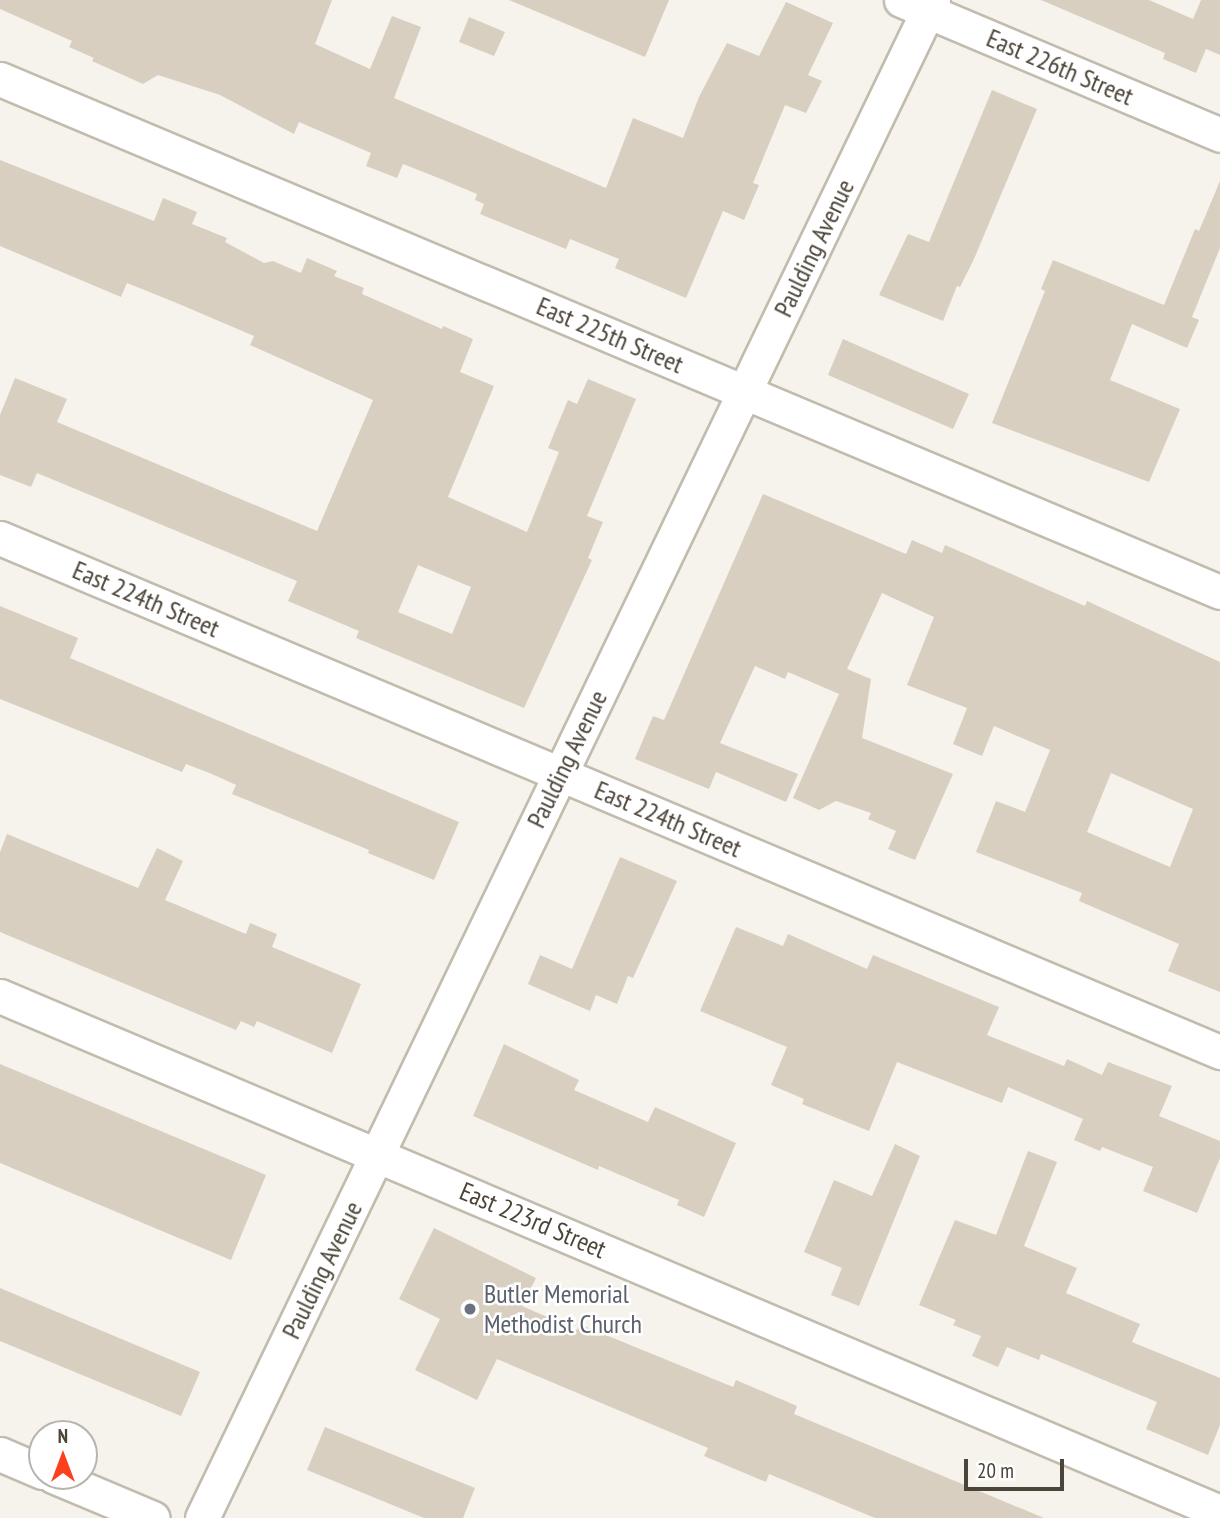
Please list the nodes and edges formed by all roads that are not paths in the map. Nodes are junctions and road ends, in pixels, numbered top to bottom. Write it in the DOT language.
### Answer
graph roads {
  1 [pos="921,4"];
  2 [pos="0,79"];
  3 [pos="1220,135"];
  4 [pos="744,392"];
  5 [pos="0,538"];
  6 [pos="1220,592"];
  7 [pos="560,774"];
  8 [pos="0,996"];
  9 [pos="1220,1052"];
  10 [pos="377,1154"];
  11 [pos="0,1454"];
  12 [pos="28,1466"];
  13 [pos="86,1490"];
  14 [pos="1220,1512"];
  15 [pos="153,1518"];
  16 [pos="202,1518"];
  1 -- 3 [label="street, East 226th Street"];
  1 -- 4 [label="street, Paulding Avenue"];
  2 -- 4 [label="street, East 225th Street"];
  4 -- 6 [label="street, East 225th Street"];
  4 -- 7 [label="street, Paulding Avenue"];
  5 -- 7 [label="street, East 224th Street"];
  7 -- 9 [label="street, East 224th Street"];
  7 -- 10 [label="street, Paulding Avenue"];
  8 -- 10 [label="street, East 223rd Street"];
  10 -- 14 [label="street, East 223rd Street"];
  10 -- 16 [label="street, Paulding Avenue"];
  11 -- 12 [label="street"];
  13 -- 15 [label="street"];
}
